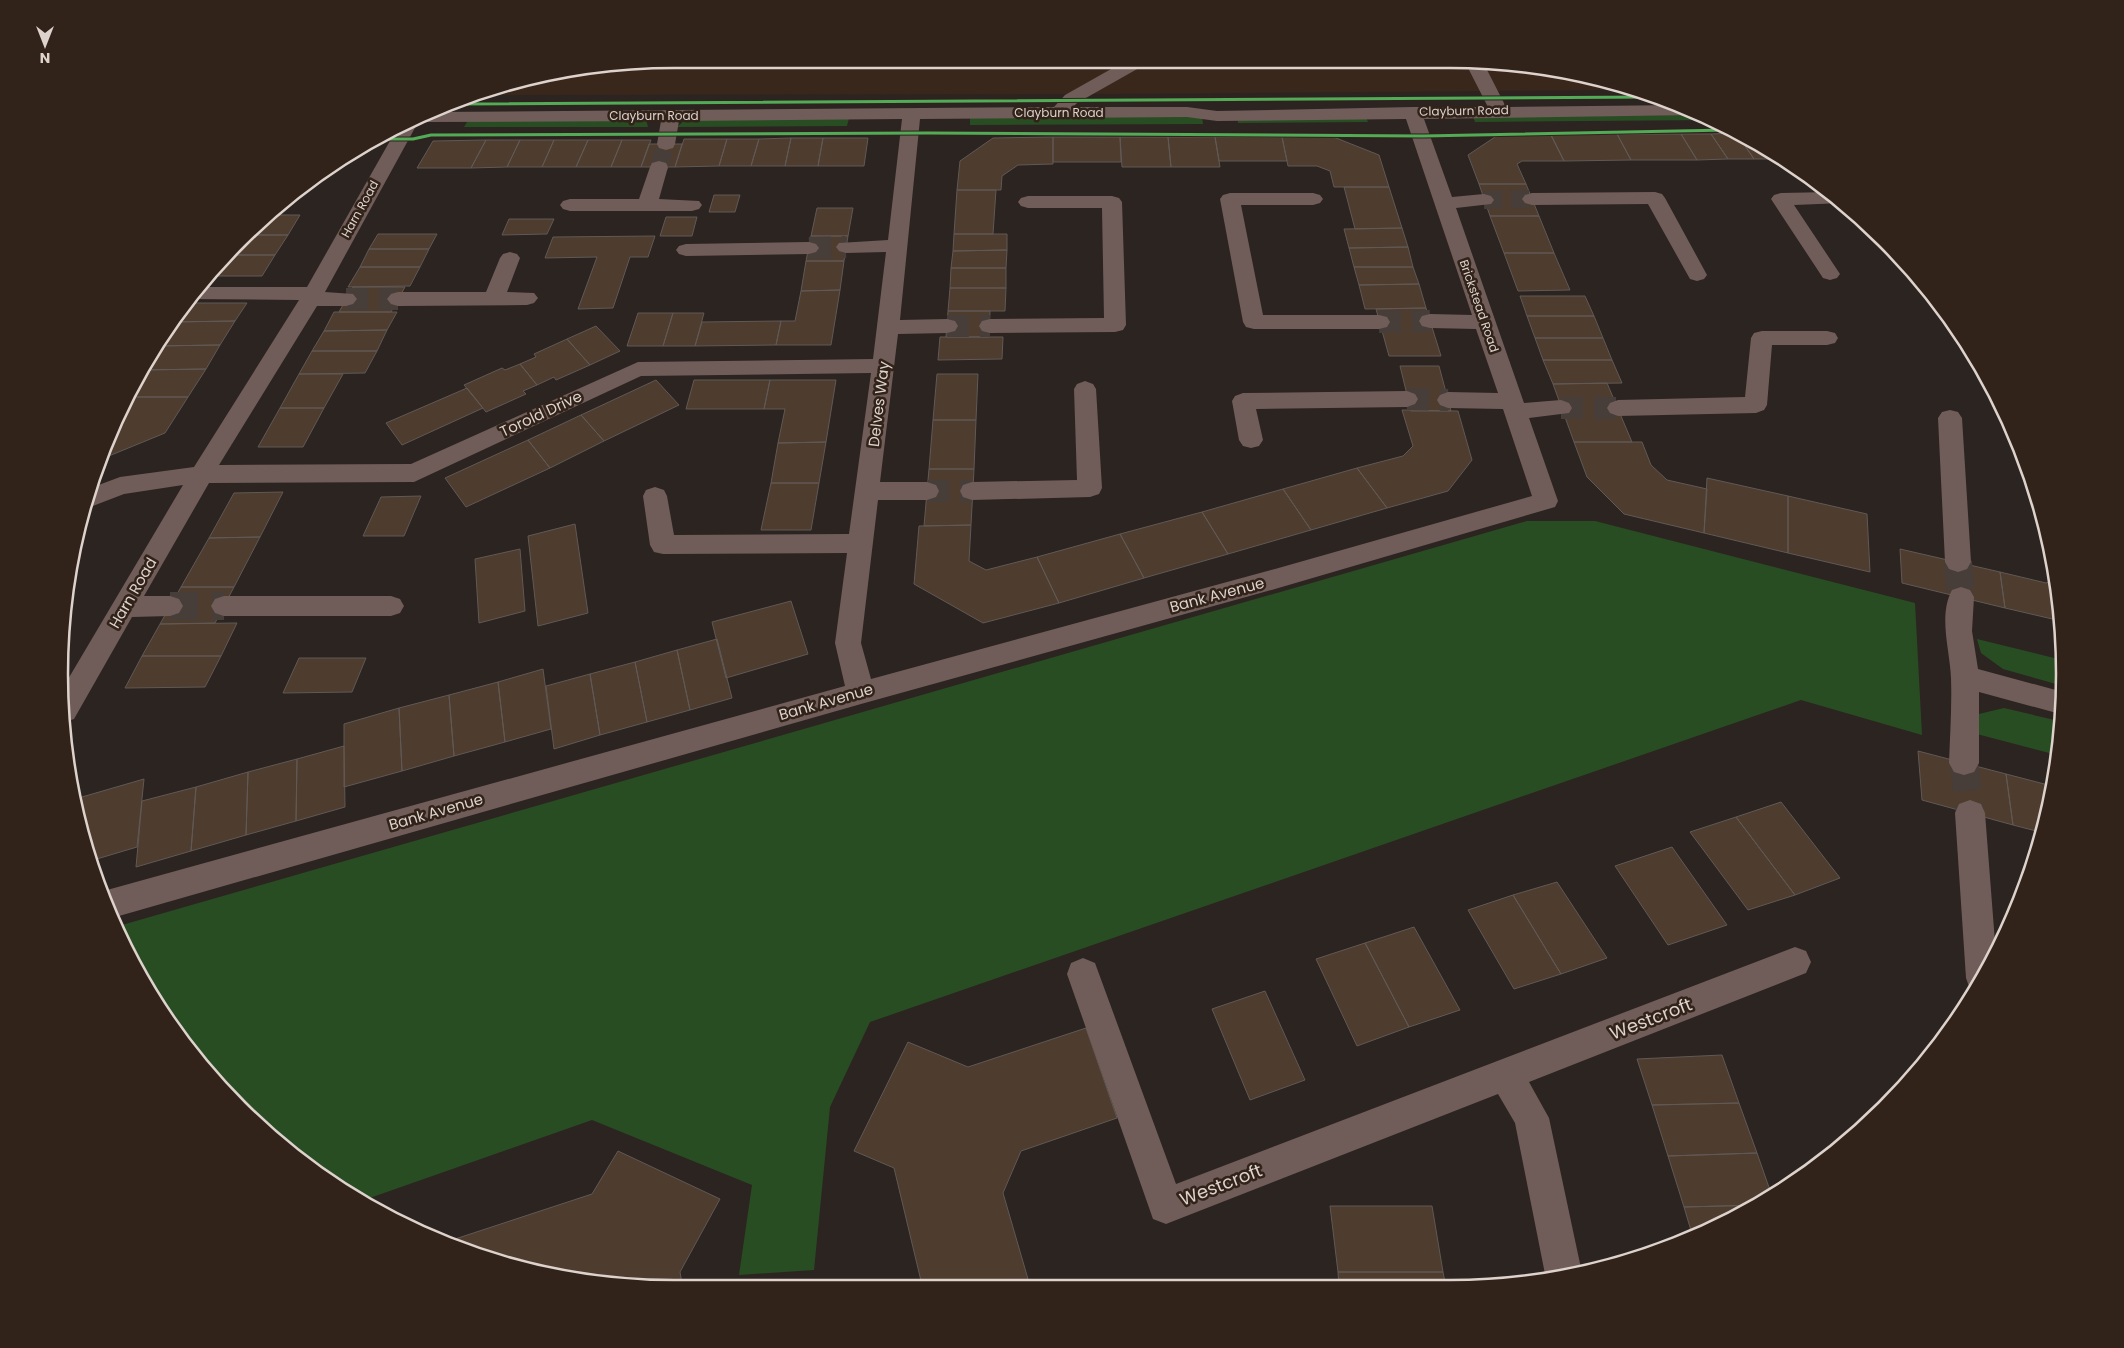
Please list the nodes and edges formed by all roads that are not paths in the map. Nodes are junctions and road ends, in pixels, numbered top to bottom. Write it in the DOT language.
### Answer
graph roads {
  1 [pos="1128,67"];
  2 [pos="1477,68"];
  3 [pos="1672,110"];
  4 [pos="1499,111"];
  5 [pos="1413,112"];
  6 [pos="1059,113"];
  7 [pos="912,114"];
  8 [pos="671,116"];
  9 [pos="435,117"];
  10 [pos="404,131"];
  11 [pos="666,144"];
  12 [pos="659,167"];
  13 [pos="1825,198"];
  14 [pos="1313,199"];
  15 [pos="1532,199"];
  16 [pos="1484,200"];
  17 [pos="1028,202"];
  18 [pos="1444,203"];
  19 [pos="692,204"];
  20 [pos="570,205"];
  21 [pos="647,205"];
  22 [pos="898,246"];
  23 [pos="846,247"];
  24 [pos="809,248"];
  25 [pos="686,250"];
  26 [pos="510,258"];
  27 [pos="1830,274"];
  28 [pos="1697,275"];
  29 [pos="202,294"];
  30 [pos="313,296"];
  31 [pos="494,298"];
  32 [pos="527,298"];
  33 [pos="346,299"];
  34 [pos="398,299"];
  35 [pos="1430,321"];
  36 [pos="1380,322"];
  37 [pos="1485,322"];
  38 [pos="947,326"];
  39 [pos="990,326"];
  40 [pos="888,327"];
  41 [pos="1827,338"];
  42 [pos="884,366"];
  43 [pos="1085,389"];
  44 [pos="1408,399"];
  45 [pos="1448,400"];
  46 [pos="1514,406"];
  47 [pos="1562,408"];
  48 [pos="1618,408"];
  49 [pos="1950,418"];
  50 [pos="1251,440"];
  51 [pos="202,474"];
  52 [pos="868,491"];
  53 [pos="927,491"];
  54 [pos="972,491"];
  55 [pos="95,496"];
  56 [pos="655,496"];
  57 [pos="1546,500"];
  58 [pos="862,543"];
  59 [pos="1958,562"];
  60 [pos="1961,597"];
  61 [pos="170,606"];
  62 [pos="224,606"];
  63 [pos="391,606"];
  64 [pos="125,607"];
  65 [pos="1965,677"];
  66 [pos="861,692"];
  67 [pos="2055,702"];
  68 [pos="69,703"];
  69 [pos="1964,763"];
  70 [pos="1970,813"];
  71 [pos="113,903"];
  72 [pos="1795,962"];
  73 [pos="1981,966"];
  74 [pos="1083,974"];
  75 [pos="1506,1075"];
  76 [pos="1563,1270"];
  1 -- 6 [label="street"];
  2 -- 4 [label="street"];
  3 -- 4 [label="street, Clayburn Road"];
  4 -- 5 [label="street, Clayburn Road"];
  5 -- 6 [label="street, Clayburn Road"];
  5 -- 18 [label="street, Brickstead Road"];
  6 -- 7 [label="street, Clayburn Road"];
  7 -- 8 [label="street, Clayburn Road"];
  7 -- 22 [label="street, Delves Way"];
  8 -- 9 [label="street, Clayburn Road"];
  8 -- 11 [label="street"];
  10 -- 30 [label="street, Harn Road"];
  12 -- 21 [label="street"];
  13 -- 27 [label="street"];
  14 -- 36 [label="street"];
  15 -- 28 [label="street"];
  16 -- 18 [label="street"];
  17 -- 39 [label="street"];
  18 -- 37 [label="street, Brickstead Road"];
  19 -- 21 [label="street"];
  20 -- 21 [label="street"];
  22 -- 23 [label="street"];
  22 -- 40 [label="street, Delves Way"];
  24 -- 25 [label="street"];
  26 -- 31 [label="street"];
  29 -- 30 [label="street"];
  30 -- 33 [label="street"];
  30 -- 51 [label="street, Harn Road"];
  31 -- 32 [label="street"];
  31 -- 34 [label="street"];
  35 -- 37 [label="street"];
  37 -- 46 [label="street, Brickstead Road"];
  38 -- 40 [label="street"];
  40 -- 42 [label="street, Delves Way"];
  41 -- 48 [label="street"];
  42 -- 51 [label="street, Torold Drive"];
  42 -- 52 [label="street, Delves Way"];
  43 -- 54 [label="street"];
  44 -- 50 [label="street"];
  45 -- 46 [label="street"];
  46 -- 47 [label="street"];
  46 -- 57 [label="street, Brickstead Road"];
  49 -- 59 [label="street"];
  51 -- 55 [label="street"];
  51 -- 64 [label="street, Harn Road"];
  52 -- 53 [label="street"];
  52 -- 58 [label="street, Delves Way"];
  56 -- 58 [label="street"];
  57 -- 66 [label="street, Bank Avenue"];
  58 -- 66 [label="street, Delves Way"];
  60 -- 65 [label="street"];
  61 -- 64 [label="street"];
  62 -- 63 [label="street"];
  64 -- 68 [label="street, Harn Road"];
  65 -- 67 [label="street"];
  65 -- 69 [label="street"];
  66 -- 71 [label="street, Bank Avenue"];
  70 -- 73 [label="street"];
  72 -- 75 [label="street, Westcroft"];
  74 -- 75 [label="street, Westcroft"];
  75 -- 76 [label="street"];
}
